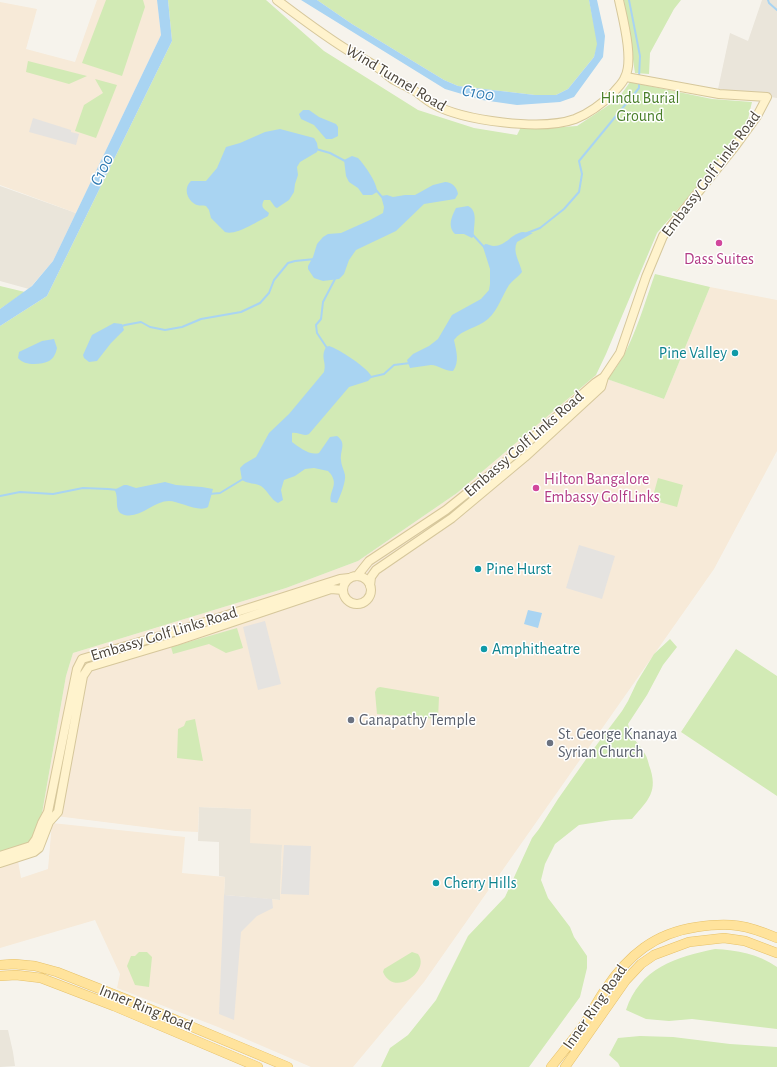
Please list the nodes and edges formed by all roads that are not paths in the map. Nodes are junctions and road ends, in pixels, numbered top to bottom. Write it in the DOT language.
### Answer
graph roads {
  1 [pos="277,0"];
  2 [pos="619,0"];
  3 [pos="626,77"];
  4 [pos="598,385"];
  5 [pos="512,455"];
  6 [pos="519,462"];
  7 [pos="353,577"];
  8 [pos="370,586"];
  9 [pos="343,590"];
  10 [pos="45,822"];
  11 [pos="0,856"];
  12 [pos="0,863"];
  13 [pos="777,938"];
  14 [pos="777,953"];
  15 [pos="0,965"];
  16 [pos="0,976"];
  17 [pos="258,1067"];
  18 [pos="288,1067"];
  19 [pos="551,1067"];
  20 [pos="565,1067"];
  1 -- 3 [label="street, Wind Tunnel Road"];
  2 -- 3 [label="street"];
  3 -- 4 [label="street, Embassy Golf Links Road"];
  4 -- 5 [label="street, Embassy Golf Links Road"];
  4 -- 6 [label="street"];
  5 -- 6 [label="street"];
  5 -- 7 [label="street, Embassy Golf Links Road"];
  6 -- 8 [label="street"];
  7 -- 8 [label="street"];
  7 -- 9 [label="street"];
  7 -- 10 [label="street, Embassy Golf Links Road"];
  8 -- 9 [label="street"];
  9 -- 10 [label="street, Embassy Golf Links Road"];
  10 -- 11 [label="street, Embassy Golf Links Road"];
  10 -- 12 [label="street, Embassy Golf Links Road"];
  13 -- 19 [label="main road, Inner Ring Road"];
  14 -- 20 [label="main road, Inner Ring Road"];
  15 -- 18 [label="main road, Inner Ring Road"];
  16 -- 17 [label="main road, Inner Ring Road"];
}
